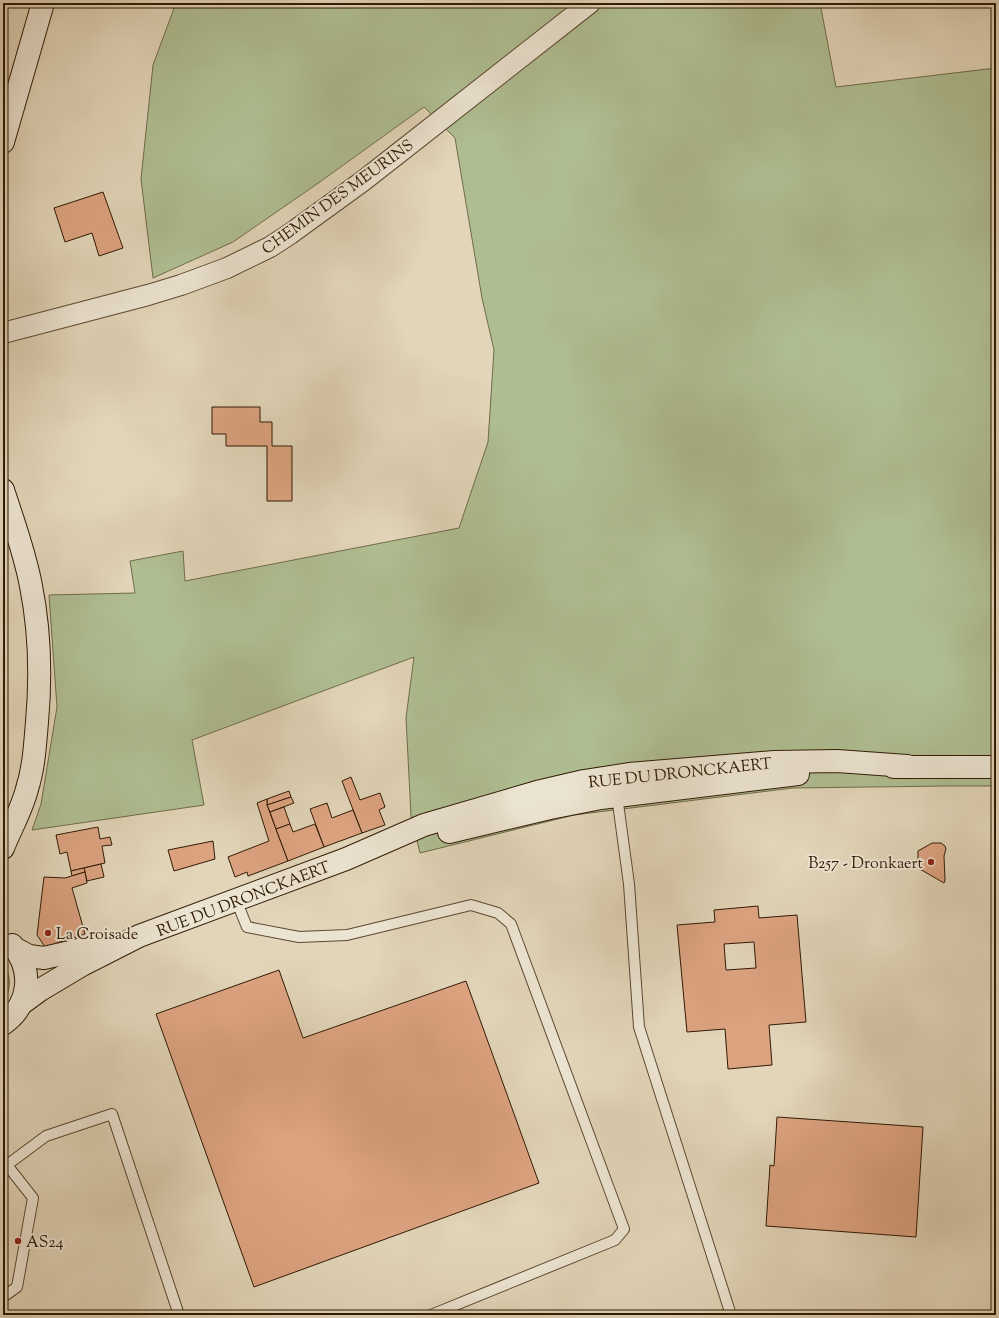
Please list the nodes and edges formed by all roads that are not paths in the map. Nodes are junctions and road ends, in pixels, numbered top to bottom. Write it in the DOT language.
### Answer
graph roads {
  1 [pos="43,3"];
  2 [pos="590,3"];
  3 [pos="3,142"];
  4 [pos="3,333"];
  5 [pos="3,490"];
  6 [pos="907,766"];
  7 [pos="996,767"];
  8 [pos="617,796"];
  9 [pos="11,816"];
  10 [pos="3,848"];
  11 [pos="346,859"];
  12 [pos="236,900"];
  13 [pos="140,936"];
  14 [pos="7,940"];
  15 [pos="21,1004"];
  16 [pos="3,1024"];
  17 [pos="5,1164"];
  18 [pos="3,1297"];
  19 [pos="179,1315"];
  20 [pos="431,1315"];
  21 [pos="731,1315"];
  1 -- 3 [label="main road"];
  2 -- 4 [label="street, CHEMIN DES MEURINS"];
  5 -- 9 [label="main road"];
  6 -- 7 [label="main road, RUE DU DRONCKAERT"];
  6 -- 8 [label="main road, RUE DU DRONCKAERT"];
  6 -- 11 [label="main road, RUE DU DRONCKAERT"];
  8 -- 11 [label="main road, RUE DU DRONCKAERT"];
  8 -- 21 [label="lane"];
  9 -- 10 [label="main road"];
  11 -- 12 [label="main road, RUE DU DRONCKAERT"];
  12 -- 13 [label="main road, RUE DU DRONCKAERT"];
  12 -- 20 [label="lane"];
  13 -- 14 [label="main road"];
  13 -- 15 [label="main road"];
  14 -- 15 [label="main road"];
  15 -- 16 [label="main road"];
  17 -- 18 [label="lane"];
  17 -- 19 [label="lane"];
}
